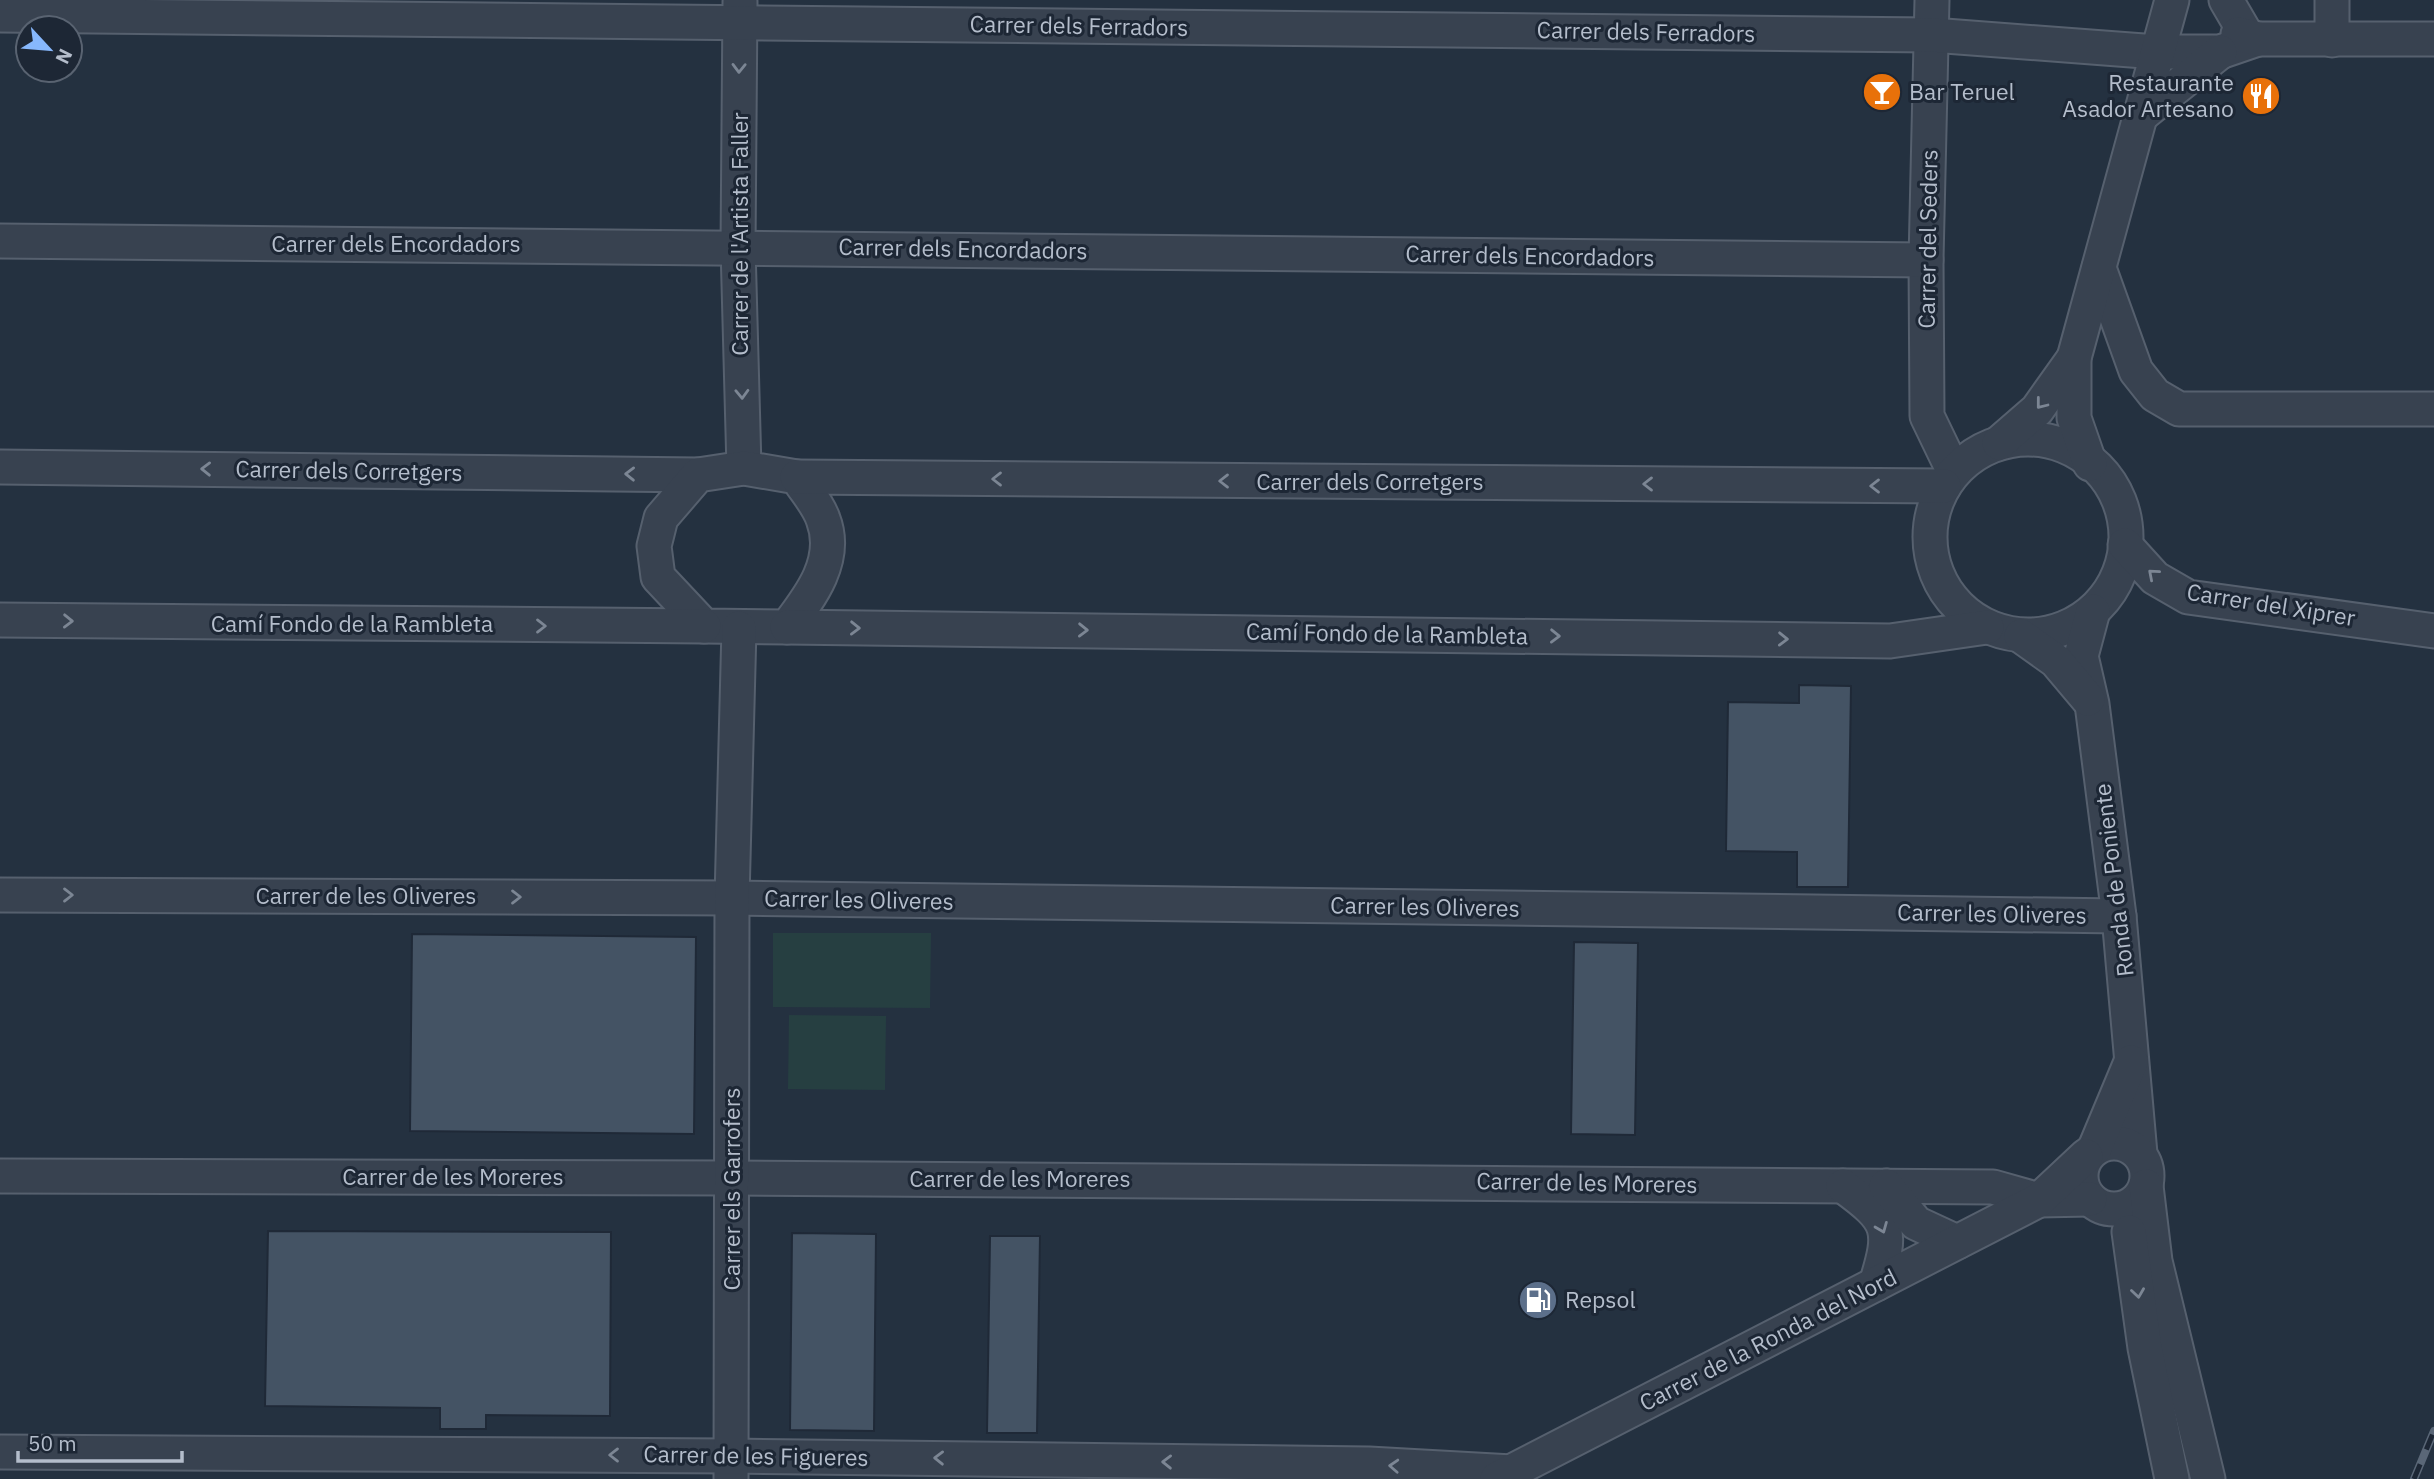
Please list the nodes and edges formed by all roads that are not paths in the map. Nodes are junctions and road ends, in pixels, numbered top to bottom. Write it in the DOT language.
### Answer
graph roads {
  1 [pos="1932,0"];
  2 [pos="2225,0"];
  3 [pos="2332,0"];
  4 [pos="740,11"];
  5 [pos="0,15"];
  6 [pos="2164,28"];
  7 [pos="1932,35"];
  8 [pos="2434,39"];
  9 [pos="2332,40"];
  10 [pos="2242,43"];
  11 [pos="2140,116"];
  12 [pos="0,241"];
  13 [pos="738,247"];
  14 [pos="1926,260"];
  15 [pos="2099,268"];
  16 [pos="2074,358"];
  17 [pos="2434,409"];
  18 [pos="1999,443"];
  19 [pos="2090,464"];
  20 [pos="0,467"];
  21 [pos="744,468"];
  22 [pos="698,475"];
  23 [pos="797,477"];
  24 [pos="1949,479"];
  25 [pos="2124,545"];
  26 [pos="2093,611"];
  27 [pos="0,620"];
  28 [pos="704,626"];
  29 [pos="787,627"];
  30 [pos="1987,627"];
  31 [pos="738,628"];
  32 [pos="2434,631"];
  33 [pos="2021,636"];
  34 [pos="2092,704"];
  35 [pos="0,895"];
  36 [pos="732,898"];
  37 [pos="2119,916"];
  38 [pos="2133,1056"];
  39 [pos="2091,1152"];
  40 [pos="2140,1154"];
  41 [pos="0,1176"];
  42 [pos="732,1178"];
  43 [pos="1843,1186"];
  44 [pos="1886,1186"];
  45 [pos="2146,1186"];
  46 [pos="2039,1200"];
  47 [pos="2109,1211"];
  48 [pos="1957,1242"];
  49 [pos="2155,1261"];
  50 [pos="1876,1284"];
  51 [pos="0,1452"];
  52 [pos="153,1466"];
  53 [pos="732,1467"];
  54 [pos="1508,1476"];
  55 [pos="2172,1479"];
  56 [pos="2208,1479"];
  1 -- 7 [label="street, Carrer del Seders"];
  2 -- 10 [label="street"];
  3 -- 9 [label="street"];
  4 -- 5 [label="street, Carrer dels Ferradors"];
  4 -- 7 [label="street, Carrer dels Ferradors"];
  4 -- 13 [label="street, Carrer de l'Artista Faller, one-way"];
  6 -- 7 [label="street, Carrer dels Ferradors"];
  6 -- 10 [label="street, Carrer dels Ferradors"];
  6 -- 11 [label="street"];
  7 -- 14 [label="street, Carrer del Seders"];
  8 -- 9 [label="street, Carrer dels Ferradors"];
  9 -- 10 [label="street, Carrer dels Ferradors"];
  10 -- 11 [label="street"];
  11 -- 15 [label="street"];
  12 -- 13 [label="street, Carrer dels Encordadors"];
  13 -- 14 [label="street, Carrer dels Encordadors"];
  13 -- 21 [label="street, Carrer de l'Artista Faller, one-way"];
  14 -- 24 [label="street, Carrer del Seders"];
  15 -- 16 [label="street"];
  15 -- 17 [label="street"];
  16 -- 18 [label="street, one-way"];
  16 -- 19 [label="street"];
  18 -- 19 [label="street"];
  18 -- 24 [label="street"];
  19 -- 25 [label="street"];
  22 -- 20 [label="street, Carrer dels Corretgers, one-way"];
  21 -- 22 [label="street"];
  21 -- 23 [label="street"];
  22 -- 28 [label="street"];
  24 -- 23 [label="street, Carrer dels Corretgers, one-way"];
  23 -- 29 [label="street"];
  24 -- 30 [label="street"];
  25 -- 26 [label="street"];
  32 -- 25 [label="street, Carrer del Xiprer, one-way"];
  26 -- 33 [label="street"];
  26 -- 34 [label="street, Ronda de Poniente"];
  27 -- 28 [label="street, Camí Fondo de la Rambleta, one-way"];
  28 -- 31 [label="street"];
  29 -- 30 [label="street, Camí Fondo de la Rambleta, one-way"];
  29 -- 31 [label="street"];
  30 -- 33 [label="street"];
  31 -- 36 [label="street, Carrer els Garrofers"];
  33 -- 34 [label="street"];
  34 -- 37 [label="street, Ronda de Poniente"];
  35 -- 36 [label="street, Carrer de les Oliveres, one-way"];
  36 -- 37 [label="street, Carrer les Oliveres"];
  36 -- 42 [label="street, Carrer els Garrofers"];
  37 -- 38 [label="street, Ronda de Poniente"];
  38 -- 39 [label="street, Ronda de Poniente"];
  38 -- 40 [label="street, Ronda de Poniente"];
  39 -- 40 [label="street"];
  39 -- 46 [label="street, Carrer de la Ronda del Nord"];
  39 -- 47 [label="street"];
  40 -- 45 [label="street"];
  41 -- 42 [label="street, Carrer de les Moreres"];
  42 -- 43 [label="street, Carrer de les Moreres"];
  42 -- 53 [label="street, Carrer els Garrofers"];
  43 -- 44 [label="street, Carrer de les Moreres"];
  43 -- 50 [label="street, one-way"];
  44 -- 46 [label="street, Carrer de les Moreres"];
  44 -- 48 [label="street"];
  45 -- 47 [label="street"];
  45 -- 49 [label="street"];
  46 -- 47 [label="street, Carrer de la Ronda del Nord"];
  46 -- 48 [label="street, Carrer de la Ronda del Nord"];
  47 -- 49 [label="street"];
  47 -- 55 [label="street, one-way"];
  48 -- 50 [label="street, Carrer de la Ronda del Nord"];
  49 -- 56 [label="street"];
  50 -- 54 [label="street, Carrer de la Ronda del Nord"];
  51 -- 52 [label="street, Carrer de les Figueres"];
  53 -- 52 [label="street, Carrer de les Figueres, one-way"];
  54 -- 53 [label="street, Carrer de les Figueres, one-way"];
}
